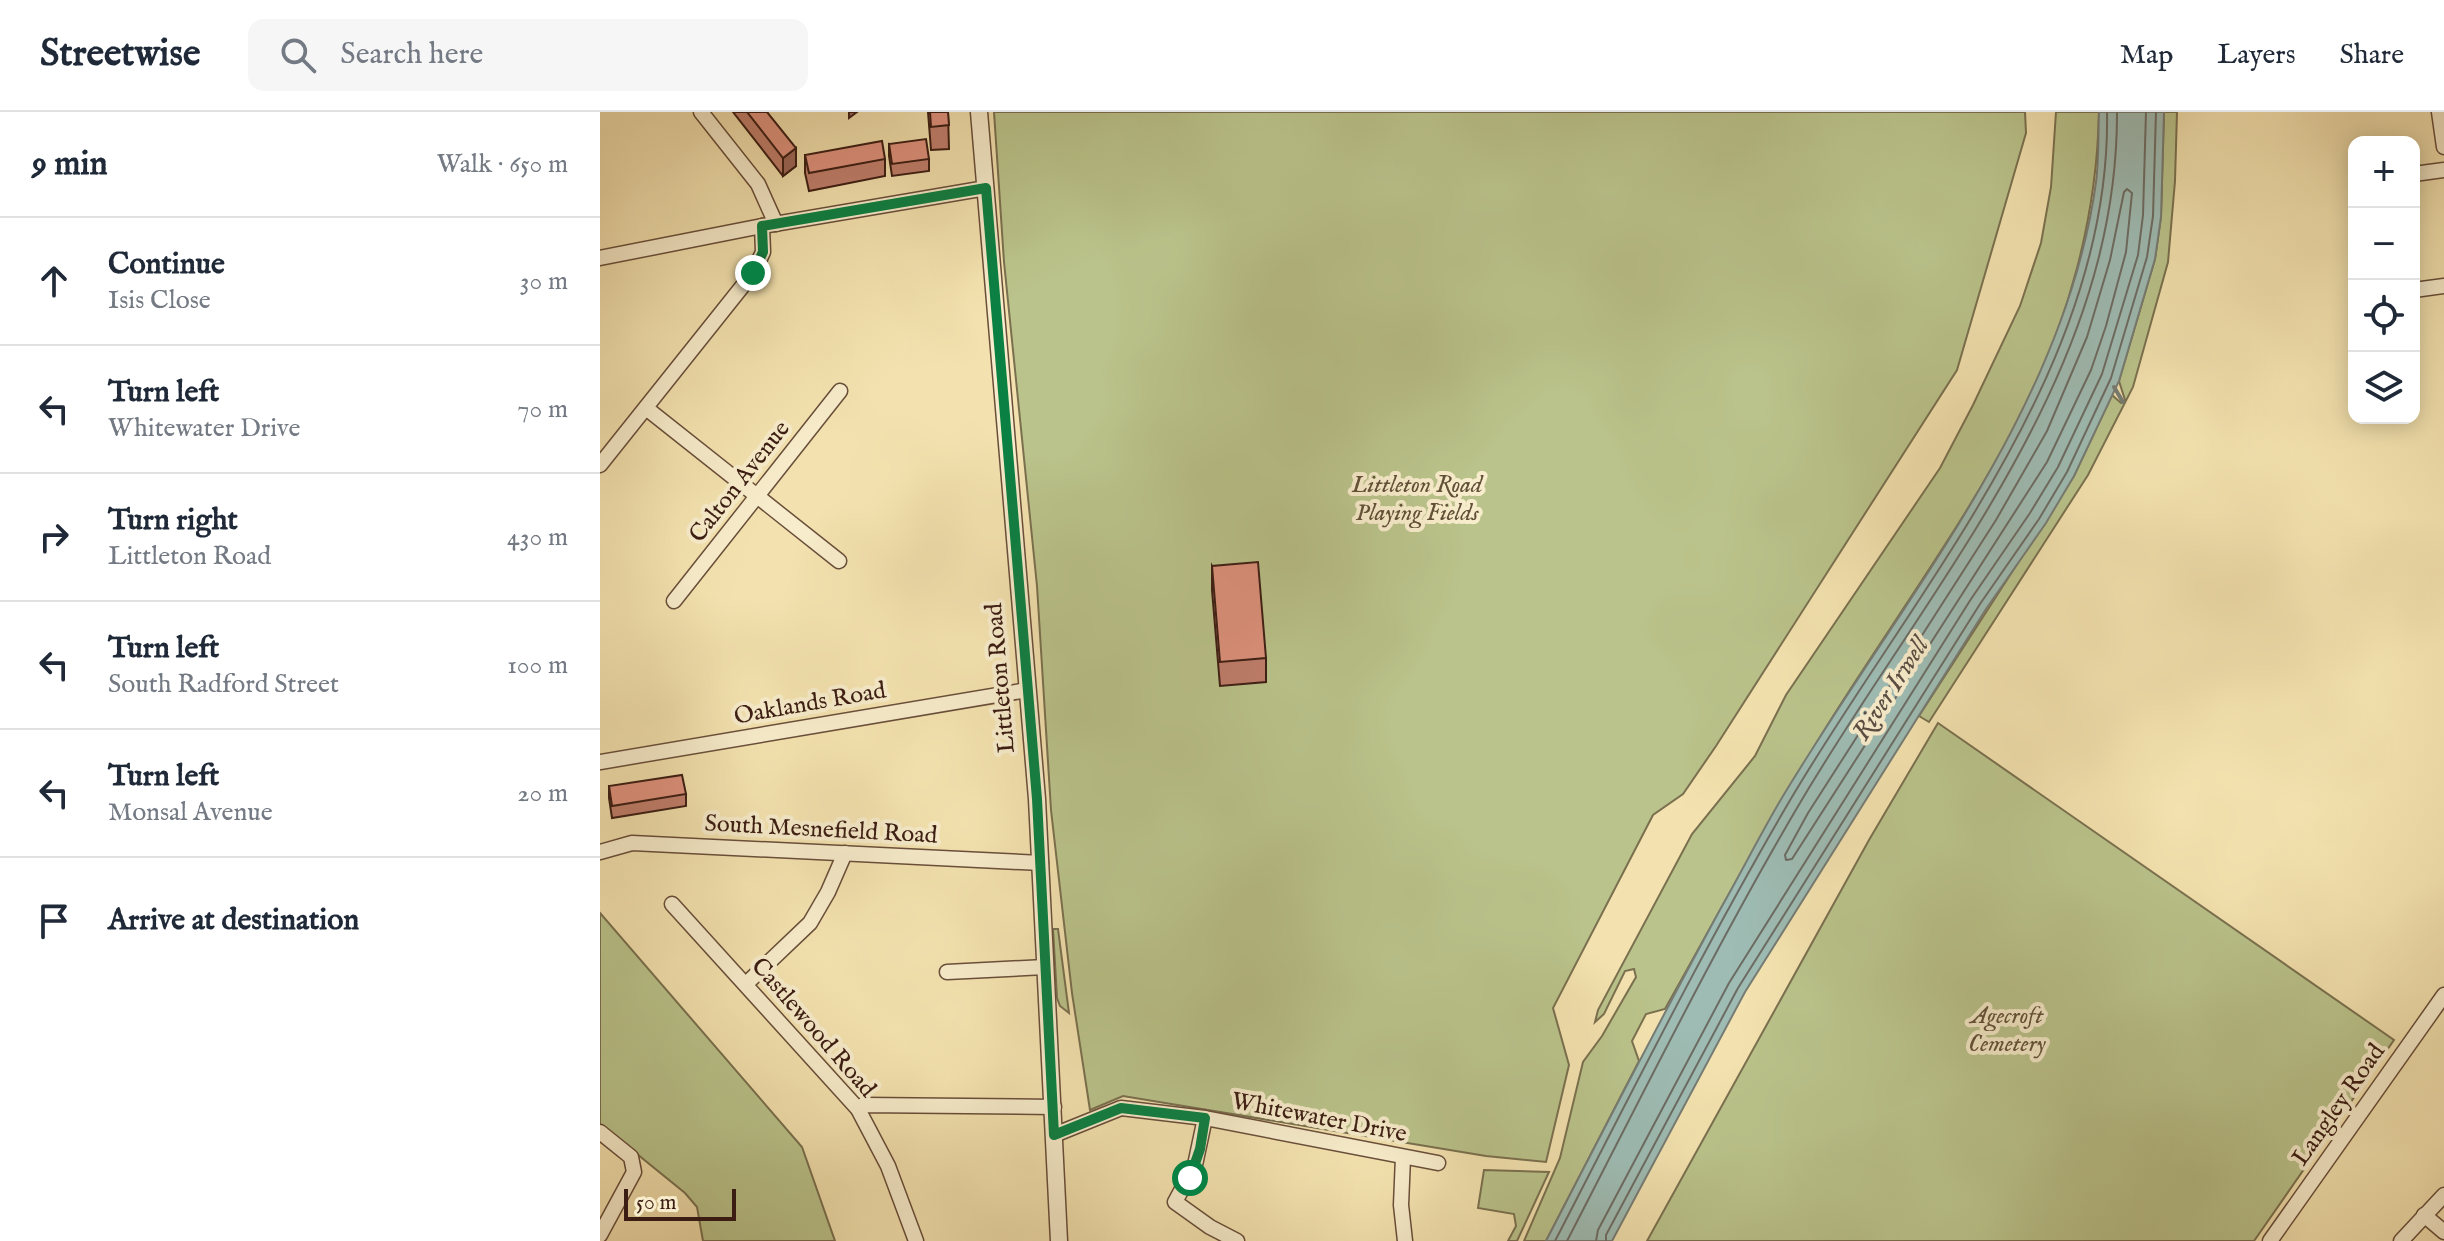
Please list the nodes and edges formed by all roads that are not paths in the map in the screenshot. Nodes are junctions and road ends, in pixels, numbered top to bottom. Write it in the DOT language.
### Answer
graph roads {
  1 [pos="701,112"];
  2 [pos="979,112"];
  3 [pos="2439,112"];
  4 [pos="2444,147"];
  5 [pos="2444,170"];
  6 [pos="2420,173"];
  7 [pos="986,188"];
  8 [pos="769,225"];
  9 [pos="600,258"];
  10 [pos="2444,286"];
  11 [pos="2420,289"];
  12 [pos="840,391"];
  13 [pos="646,408"];
  14 [pos="600,465"];
  15 [pos="757,496"];
  16 [pos="839,561"];
  17 [pos="674,601"];
  18 [pos="1027,690"];
  19 [pos="600,762"];
  20 [pos="600,852"];
  21 [pos="845,853"];
  22 [pos="1041,863"];
  23 [pos="672,904"];
  24 [pos="1045,967"];
  25 [pos="947,972"];
  26 [pos="746,984"];
  27 [pos="2444,995"];
  28 [pos="1054,1107"];
  29 [pos="858,1109"];
  30 [pos="1205,1118"];
  31 [pos="600,1132"];
  32 [pos="1054,1135"];
  33 [pos="1403,1157"];
  34 [pos="1438,1163"];
  35 [pos="2444,1195"];
  36 [pos="2424,1215"];
  37 [pos="2444,1232"];
  38 [pos="600,1235"];
  39 [pos="916,1241"];
  40 [pos="1059,1241"];
  41 [pos="1237,1241"];
  42 [pos="1405,1241"];
  43 [pos="2270,1241"];
  44 [pos="2401,1241"];
  1 -- 8 [label="street"];
  2 -- 7 [label="street, Littleton Road"];
  3 -- 4 [label="street"];
  5 -- 6 [label="street"];
  7 -- 8 [label="street"];
  7 -- 18 [label="street, Littleton Road"];
  8 -- 9 [label="street"];
  8 -- 13 [label="street"];
  10 -- 11 [label="street"];
  12 -- 15 [label="street, Calton Avenue"];
  13 -- 14 [label="street"];
  13 -- 15 [label="street"];
  15 -- 16 [label="street"];
  15 -- 17 [label="street, Calton Avenue"];
  18 -- 19 [label="street, Oaklands Road"];
  18 -- 22 [label="street, Littleton Road"];
  20 -- 21 [label="street, South Mesnefield Road"];
  21 -- 22 [label="street, South Mesnefield Road"];
  21 -- 26 [label="street"];
  22 -- 24 [label="street, Littleton Road"];
  23 -- 26 [label="street, Castlewood Road"];
  24 -- 25 [label="street"];
  24 -- 28 [label="street, Littleton Road"];
  26 -- 29 [label="street, Castlewood Road"];
  27 -- 43 [label="street, Langley Road"];
  28 -- 29 [label="street"];
  28 -- 32 [label="street, Littleton Road"];
  29 -- 39 [label="street, Castlewood Road"];
  30 -- 32 [label="street, Whitewater Drive"];
  30 -- 33 [label="street, Whitewater Drive"];
  30 -- 41 [label="street"];
  31 -- 38 [label="street"];
  32 -- 40 [label="street, Littleton Road"];
  33 -- 34 [label="street, Whitewater Drive"];
  33 -- 42 [label="street"];
  35 -- 36 [label="street"];
  36 -- 37 [label="street"];
  36 -- 44 [label="street"];
}
